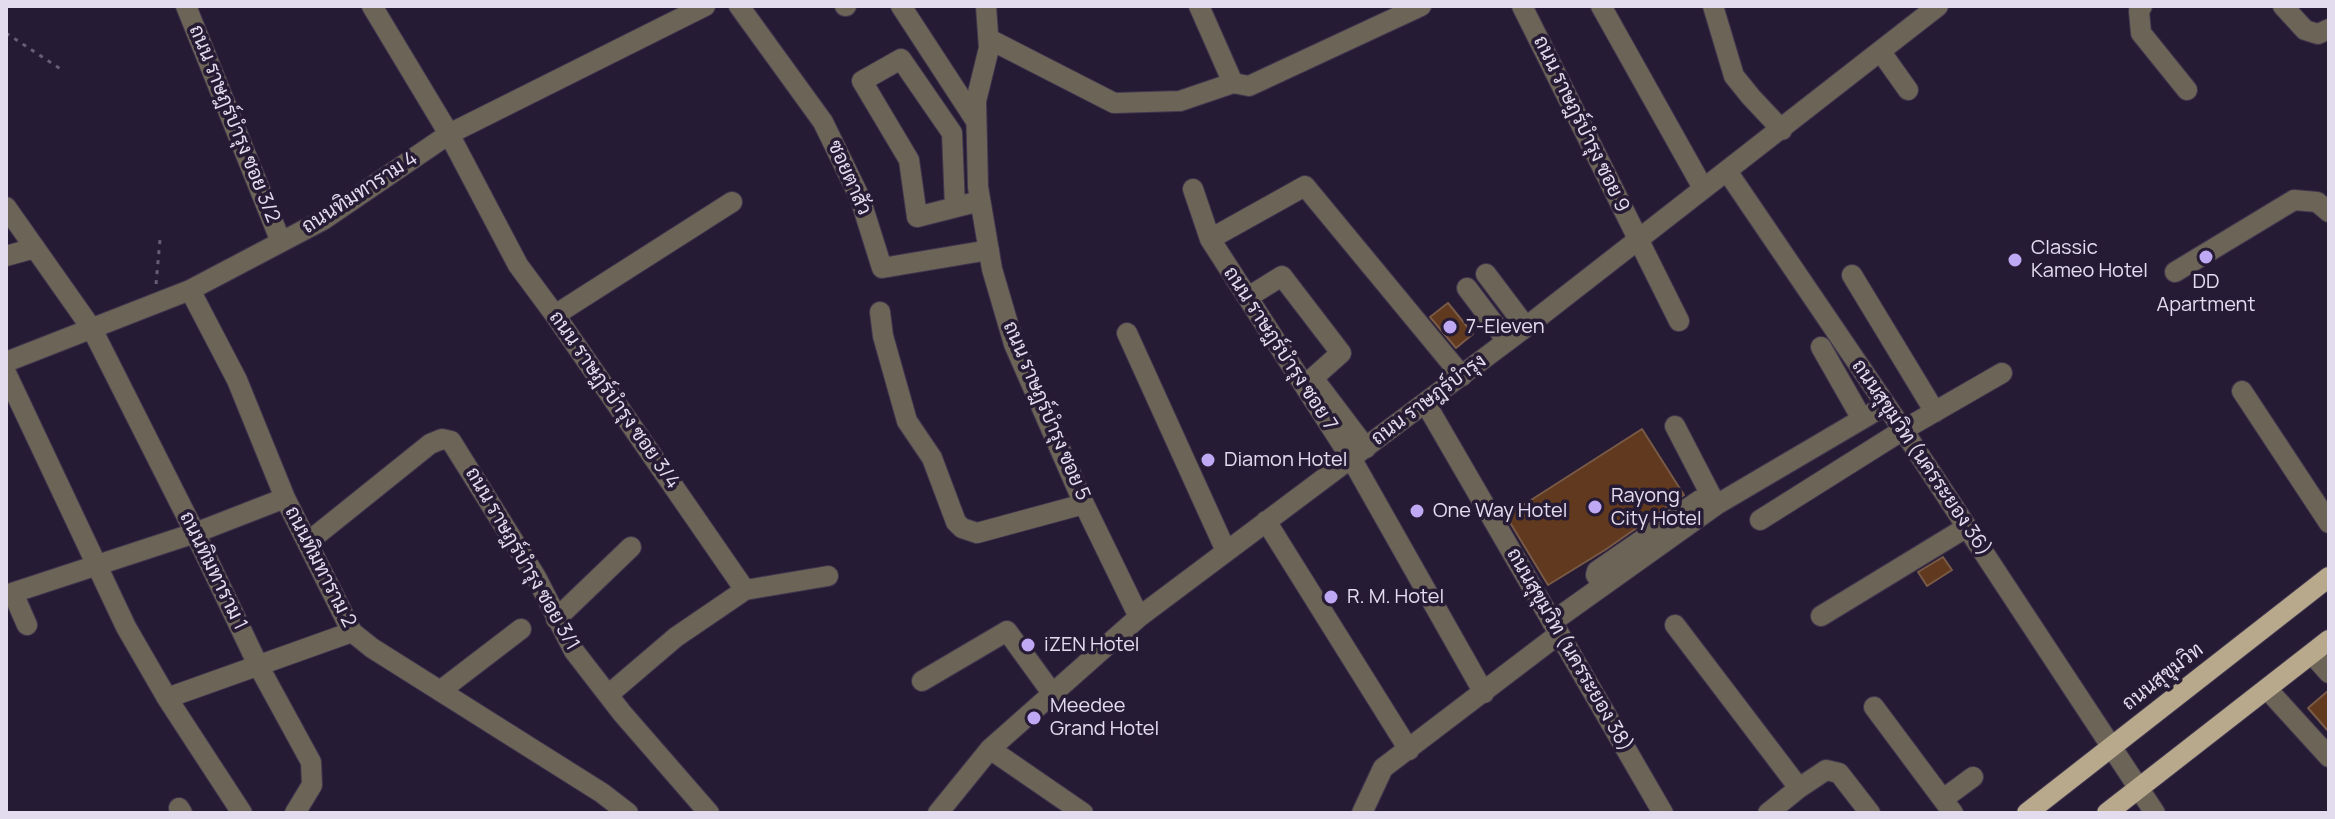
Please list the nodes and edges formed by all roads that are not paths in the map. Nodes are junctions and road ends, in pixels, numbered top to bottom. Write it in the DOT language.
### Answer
graph roads {
  1 [pos="186,6"];
  2 [pos="372,6"];
  3 [pos="705,6"];
  4 [pos="739,6"];
  5 [pos="901,6"];
  6 [pos="986,6"];
  7 [pos="1199,6"];
  8 [pos="1421,6"];
  9 [pos="1601,6"];
  10 [pos="1713,6"];
  11 [pos="1938,6"];
  12 [pos="2142,6"];
  13 [pos="2283,6"];
  14 [pos="1523,7"];
  15 [pos="2329,29"];
  16 [pos="989,43"];
  17 [pos="1881,52"];
  18 [pos="1233,83"];
  19 [pos="1908,90"];
  20 [pos="2187,90"];
  21 [pos="976,111"];
  22 [pos="1782,130"];
  23 [pos="449,134"];
  24 [pos="1727,171"];
  25 [pos="1703,188"];
  26 [pos="1193,189"];
  27 [pos="980,201"];
  28 [pos="732,202"];
  29 [pos="6,207"];
  30 [pos="955,207"];
  31 [pos="2329,212"];
  32 [pos="1210,239"];
  33 [pos="1639,240"];
  34 [pos="281,242"];
  35 [pos="35,248"];
  36 [pos="989,250"];
  37 [pos="6,256"];
  38 [pos="2175,272"];
  39 [pos="1486,274"];
  40 [pos="1852,275"];
  41 [pos="1467,288"];
  42 [pos="190,290"];
  43 [pos="1248,297"];
  44 [pos="880,312"];
  45 [pos="555,315"];
  46 [pos="1679,321"];
  47 [pos="1526,327"];
  48 [pos="92,329"];
  49 [pos="1127,333"];
  50 [pos="1507,341"];
  51 [pos="1821,347"];
  52 [pos="6,362"];
  53 [pos="6,373"];
  54 [pos="2002,373"];
  55 [pos="1462,376"];
  56 [pos="2242,391"];
  57 [pos="1426,404"];
  58 [pos="1886,405"];
  59 [pos="1935,412"];
  60 [pos="1862,419"];
  61 [pos="1675,426"];
  62 [pos="1903,430"];
  63 [pos="1358,453"];
  64 [pos="285,498"];
  65 [pos="1713,499"];
  66 [pos="1084,504"];
  67 [pos="1760,520"];
  68 [pos="1266,521"];
  69 [pos="2329,523"];
  70 [pos="1967,527"];
  71 [pos="195,533"];
  72 [pos="308,542"];
  73 [pos="631,547"];
  74 [pos="1226,551"];
  75 [pos="98,564"];
  76 [pos="828,576"];
  77 [pos="2329,577"];
  78 [pos="745,590"];
  79 [pos="10,594"];
  80 [pos="1821,616"];
  81 [pos="1139,617"];
  82 [pos="556,619"];
  83 [pos="27,625"];
  84 [pos="1675,625"];
  85 [pos="1556,628"];
  86 [pos="521,629"];
  87 [pos="352,632"];
  88 [pos="2329,640"];
  89 [pos="2312,654"];
  90 [pos="258,665"];
  91 [pos="2329,673"];
  92 [pos="922,681"];
  93 [pos="2268,690"];
  94 [pos="440,691"];
  95 [pos="1052,693"];
  96 [pos="1484,693"];
  97 [pos="608,695"];
  98 [pos="167,698"];
  99 [pos="1874,707"];
  100 [pos="2112,747"];
  101 [pos="990,749"];
  102 [pos="1409,750"];
  103 [pos="2329,757"];
  104 [pos="1973,777"];
  105 [pos="1799,788"];
  106 [pos="2140,788"];
  107 [pos="1948,806"];
  108 [pos="242,813"];
  109 [pos="295,813"];
  110 [pos="628,813"];
  111 [pos="709,813"];
  112 [pos="938,813"];
  113 [pos="1083,813"];
  114 [pos="1362,813"];
  115 [pos="1663,813"];
  116 [pos="1768,813"];
  117 [pos="1870,813"];
  118 [pos="2027,813"];
  119 [pos="2107,813"];
  120 [pos="2155,813"];
  1 -- 34 [label="street, ถนน ราษฎร์บำรุง ซอย 3/2"];
  2 -- 23 [label="street, ถนน ราษฎร์บำรุง ซอย 3/4"];
  3 -- 23 [label="street, ถนนทิมทาราม 4"];
  4 -- 36 [label="street, ซอยตาสัว"];
  5 -- 21 [label="street"];
  6 -- 16 [label="street, ถนน ราษฎร์บำรุง ซอย 5"];
  7 -- 18 [label="street"];
  8 -- 18 [label="street"];
  9 -- 25 [label="street"];
  10 -- 22 [label="street"];
  11 -- 17 [label="street, ถนน ราษฎร์บำรุง"];
  12 -- 20 [label="street"];
  13 -- 15 [label="street"];
  14 -- 33 [label="street, ถนน ราษฎร์บำรุง ซอย 9"];
  16 -- 18 [label="street"];
  16 -- 21 [label="street, ถนน ราษฎร์บำรุง ซอย 5"];
  17 -- 19 [label="street"];
  17 -- 22 [label="street, ถนน ราษฎร์บำรุง"];
  21 -- 27 [label="street, ถนน ราษฎร์บำรุง ซอย 5"];
  22 -- 24 [label="street, ถนน ราษฎร์บำรุง"];
  23 -- 34 [label="street, ถนนทิมทาราม 4"];
  23 -- 45 [label="street, ถนน ราษฎร์บำรุง ซอย 3/4"];
  24 -- 25 [label="street, ถนน ราษฎร์บำรุง"];
  24 -- 58 [label="street, ถนนสุขุมวิท (นครระยอง 36)"];
  25 -- 33 [label="street, ถนน ราษฎร์บำรุง"];
  26 -- 32 [label="street, ถนน ราษฎร์บำรุง ซอย 7"];
  27 -- 30 [label="street"];
  27 -- 36 [label="street, ถนน ราษฎร์บำรุง ซอย 5"];
  28 -- 45 [label="street"];
  29 -- 35 [label="street, ถนนทิมทาราม 1"];
  30 -- 30 [label="street"];
  31 -- 38 [label="street"];
  32 -- 43 [label="street, ถนน ราษฎร์บำรุง ซอย 7"];
  32 -- 55 [label="street"];
  33 -- 46 [label="street, ถนน ราษฎร์บำรุง ซอย 9"];
  33 -- 47 [label="street, ถนน ราษฎร์บำรุง"];
  34 -- 42 [label="street, ถนนทิมทาราม 4"];
  35 -- 37 [label="street"];
  35 -- 48 [label="street, ถนนทิมทาราม 1"];
  36 -- 66 [label="street, ถนน ราษฎร์บำรุง ซอย 5"];
  39 -- 47 [label="street"];
  40 -- 59 [label="street"];
  41 -- 50 [label="street"];
  42 -- 48 [label="street, ถนนทิมทาราม 4"];
  42 -- 64 [label="street, ถนนทิมทาราม 2"];
  43 -- 63 [label="street, ถนน ราษฎร์บำรุง ซอย 7"];
  43 -- 63 [label="street"];
  44 -- 66 [label="street"];
  45 -- 78 [label="street, ถนน ราษฎร์บำรุง ซอย 3/4"];
  47 -- 50 [label="street, ถนน ราษฎร์บำรุง"];
  48 -- 52 [label="street, ถนนทิมทาราม 4"];
  48 -- 71 [label="street, ถนนทิมทาราม 1"];
  49 -- 74 [label="street"];
  50 -- 55 [label="street, ถนน ราษฎร์บำรุง"];
  51 -- 60 [label="street"];
  53 -- 75 [label="street"];
  54 -- 59 [label="street"];
  55 -- 57 [label="street, ถนน ราษฎร์บำรุง"];
  56 -- 69 [label="street"];
  57 -- 63 [label="street, ถนน ราษฎร์บำรุง"];
  57 -- 85 [label="street, ถนนสุขุมวิท (นครระยอง 38)"];
  58 -- 60 [label="street"];
  58 -- 62 [label="street, ถนนสุขุมวิท (นครระยอง 36)"];
  59 -- 62 [label="street"];
  60 -- 65 [label="street"];
  61 -- 65 [label="street"];
  62 -- 67 [label="street"];
  62 -- 70 [label="street, ถนนสุขุมวิท (นครระยอง 36)"];
  63 -- 68 [label="street, ถนน ราษฎร์บำรุง"];
  63 -- 96 [label="street"];
  64 -- 71 [label="street"];
  64 -- 72 [label="street, ถนนทิมทาราม 2"];
  65 -- 85 [label="street"];
  66 -- 81 [label="street, ถนน ราษฎร์บำรุง ซอย 5"];
  68 -- 74 [label="street, ถนน ราษฎร์บำรุง"];
  68 -- 102 [label="street"];
  70 -- 80 [label="street"];
  70 -- 100 [label="street, ถนนสุขุมวิท (นครระยอง 36)"];
  71 -- 75 [label="street"];
  71 -- 90 [label="street, ถนนทิมทาราม 1"];
  72 -- 82 [label="street, ถนน ราษฎร์บำรุง ซอย 3/1"];
  72 -- 87 [label="street, ถนนทิมทาราม 2"];
  73 -- 82 [label="street"];
  74 -- 81 [label="street, ถนน ราษฎร์บำรุง"];
  75 -- 79 [label="street"];
  75 -- 98 [label="street"];
  76 -- 78 [label="street"];
  77 -- 100 [label="main road, ถนนสุขุมวิท"];
  78 -- 97 [label="street"];
  79 -- 83 [label="street"];
  81 -- 95 [label="street, ถนน ราษฎร์บำรุง"];
  82 -- 97 [label="street, ถนน ราษฎร์บำรุง ซอย 3/1"];
  84 -- 105 [label="street"];
  85 -- 96 [label="street"];
  85 -- 115 [label="street, ถนนสุขุมวิท (นครระยอง 38)"];
  86 -- 94 [label="street"];
  87 -- 90 [label="street"];
  87 -- 94 [label="street, ถนนทิมทาราม 2"];
  88 -- 89 [label="main road"];
  89 -- 91 [label="street"];
  89 -- 93 [label="main road"];
  90 -- 98 [label="street"];
  90 -- 109 [label="street, ถนนทิมทาราม 1"];
  92 -- 95 [label="street"];
  93 -- 103 [label="street"];
  93 -- 106 [label="main road"];
  94 -- 110 [label="street, ถนนทิมทาราม 2"];
  95 -- 101 [label="street, ถนน ราษฎร์บำรุง"];
  96 -- 102 [label="street"];
  97 -- 111 [label="street, ถนน ราษฎร์บำรุง ซอย 3/1"];
  98 -- 108 [label="street"];
  99 -- 107 [label="street"];
  100 -- 106 [label="street, ถนนสุขุมวิท (นครระยอง 36)"];
  100 -- 118 [label="main road, ถนนสุขุมวิท"];
  101 -- 112 [label="street, ถนน ราษฎร์บำรุง"];
  101 -- 113 [label="street"];
  102 -- 114 [label="street"];
  104 -- 107 [label="street"];
  105 -- 116 [label="street"];
  105 -- 117 [label="street"];
  106 -- 119 [label="main road"];
  106 -- 120 [label="street, ถนนสุขุมวิท (นครระยอง 36)"];
}
